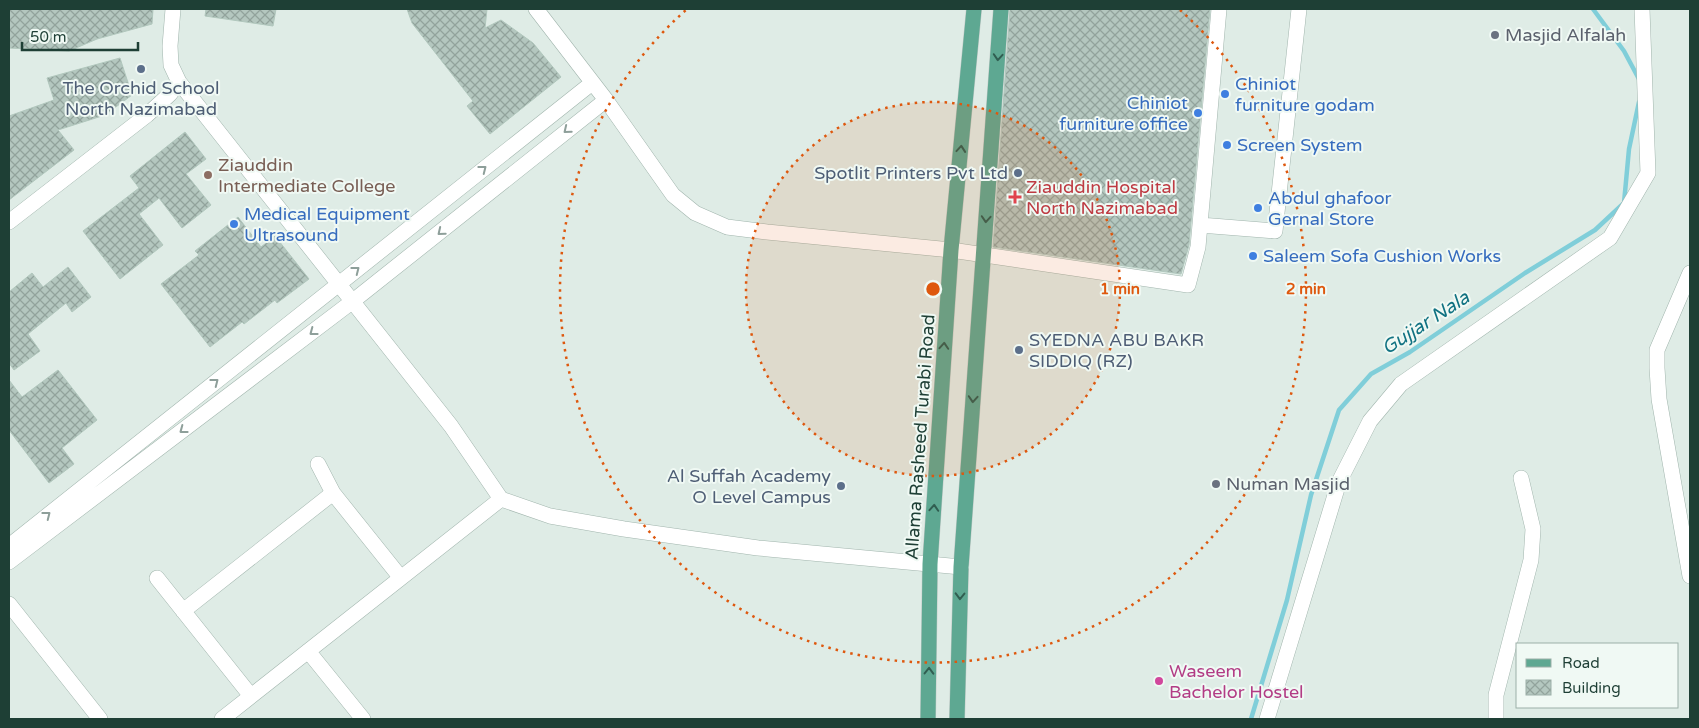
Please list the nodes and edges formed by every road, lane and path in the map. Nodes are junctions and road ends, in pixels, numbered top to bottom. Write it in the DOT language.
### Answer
graph roads {
  1 [pos="172,9"];
  2 [pos="536,9"];
  3 [pos="974,9"];
  4 [pos="1001,9"];
  5 [pos="1219,9"];
  6 [pos="1298,9"];
  7 [pos="1642,9"];
  8 [pos="179,82"];
  9 [pos="592,83"];
  10 [pos="606,100"];
  11 [pos="9,222"];
  12 [pos="1200,224"];
  13 [pos="951,250"];
  14 [pos="984,254"];
  15 [pos="1690,273"];
  16 [pos="338,284"];
  17 [pos="353,302"];
  18 [pos="318,464"];
  19 [pos="1521,478"];
  20 [pos="333,492"];
  21 [pos="501,499"];
  22 [pos="9,546"];
  23 [pos="9,562"];
  24 [pos="930,564"];
  25 [pos="961,567"];
  26 [pos="1690,576"];
  27 [pos="157,578"];
  28 [pos="401,578"];
  29 [pos="9,604"];
  30 [pos="183,611"];
  31 [pos="308,651"];
  32 [pos="251,696"];
  33 [pos="100,719"];
  34 [pos="222,719"];
  35 [pos="363,719"];
  36 [pos="928,719"];
  37 [pos="957,719"];
  38 [pos="1267,719"];
  39 [pos="1496,719"];
  1 -- 8 [label="street"];
  2 -- 9 [label="street"];
  13 -- 3 [label="main road, Allama Rasheed Turabi Road, one-way"];
  4 -- 14 [label="main road, one-way"];
  5 -- 12 [label="street"];
  6 -- 12 [label="street"];
  7 -- 38 [label="street"];
  8 -- 11 [label="street"];
  8 -- 16 [label="street"];
  9 -- 10 [label="street"];
  16 -- 9 [label="street, one-way"];
  10 -- 13 [label="street"];
  10 -- 17 [label="street, one-way"];
  12 -- 14 [label="street"];
  13 -- 14 [label="street"];
  24 -- 13 [label="main road, Allama Rasheed Turabi Road, one-way"];
  14 -- 25 [label="main road, one-way"];
  15 -- 26 [label="street"];
  16 -- 17 [label="street"];
  22 -- 16 [label="street, one-way"];
  17 -- 21 [label="street"];
  17 -- 23 [label="street, one-way"];
  18 -- 20 [label="street"];
  19 -- 39 [label="street"];
  20 -- 28 [label="street"];
  20 -- 30 [label="street"];
  21 -- 24 [label="street"];
  21 -- 28 [label="street"];
  24 -- 25 [label="street"];
  36 -- 24 [label="main road, Allama Rasheed Turabi Road, one-way"];
  25 -- 37 [label="main road, one-way"];
  27 -- 30 [label="street"];
  28 -- 31 [label="street"];
  29 -- 33 [label="street"];
  30 -- 32 [label="street"];
  31 -- 32 [label="street"];
  31 -- 35 [label="street"];
  32 -- 34 [label="street"];
}
